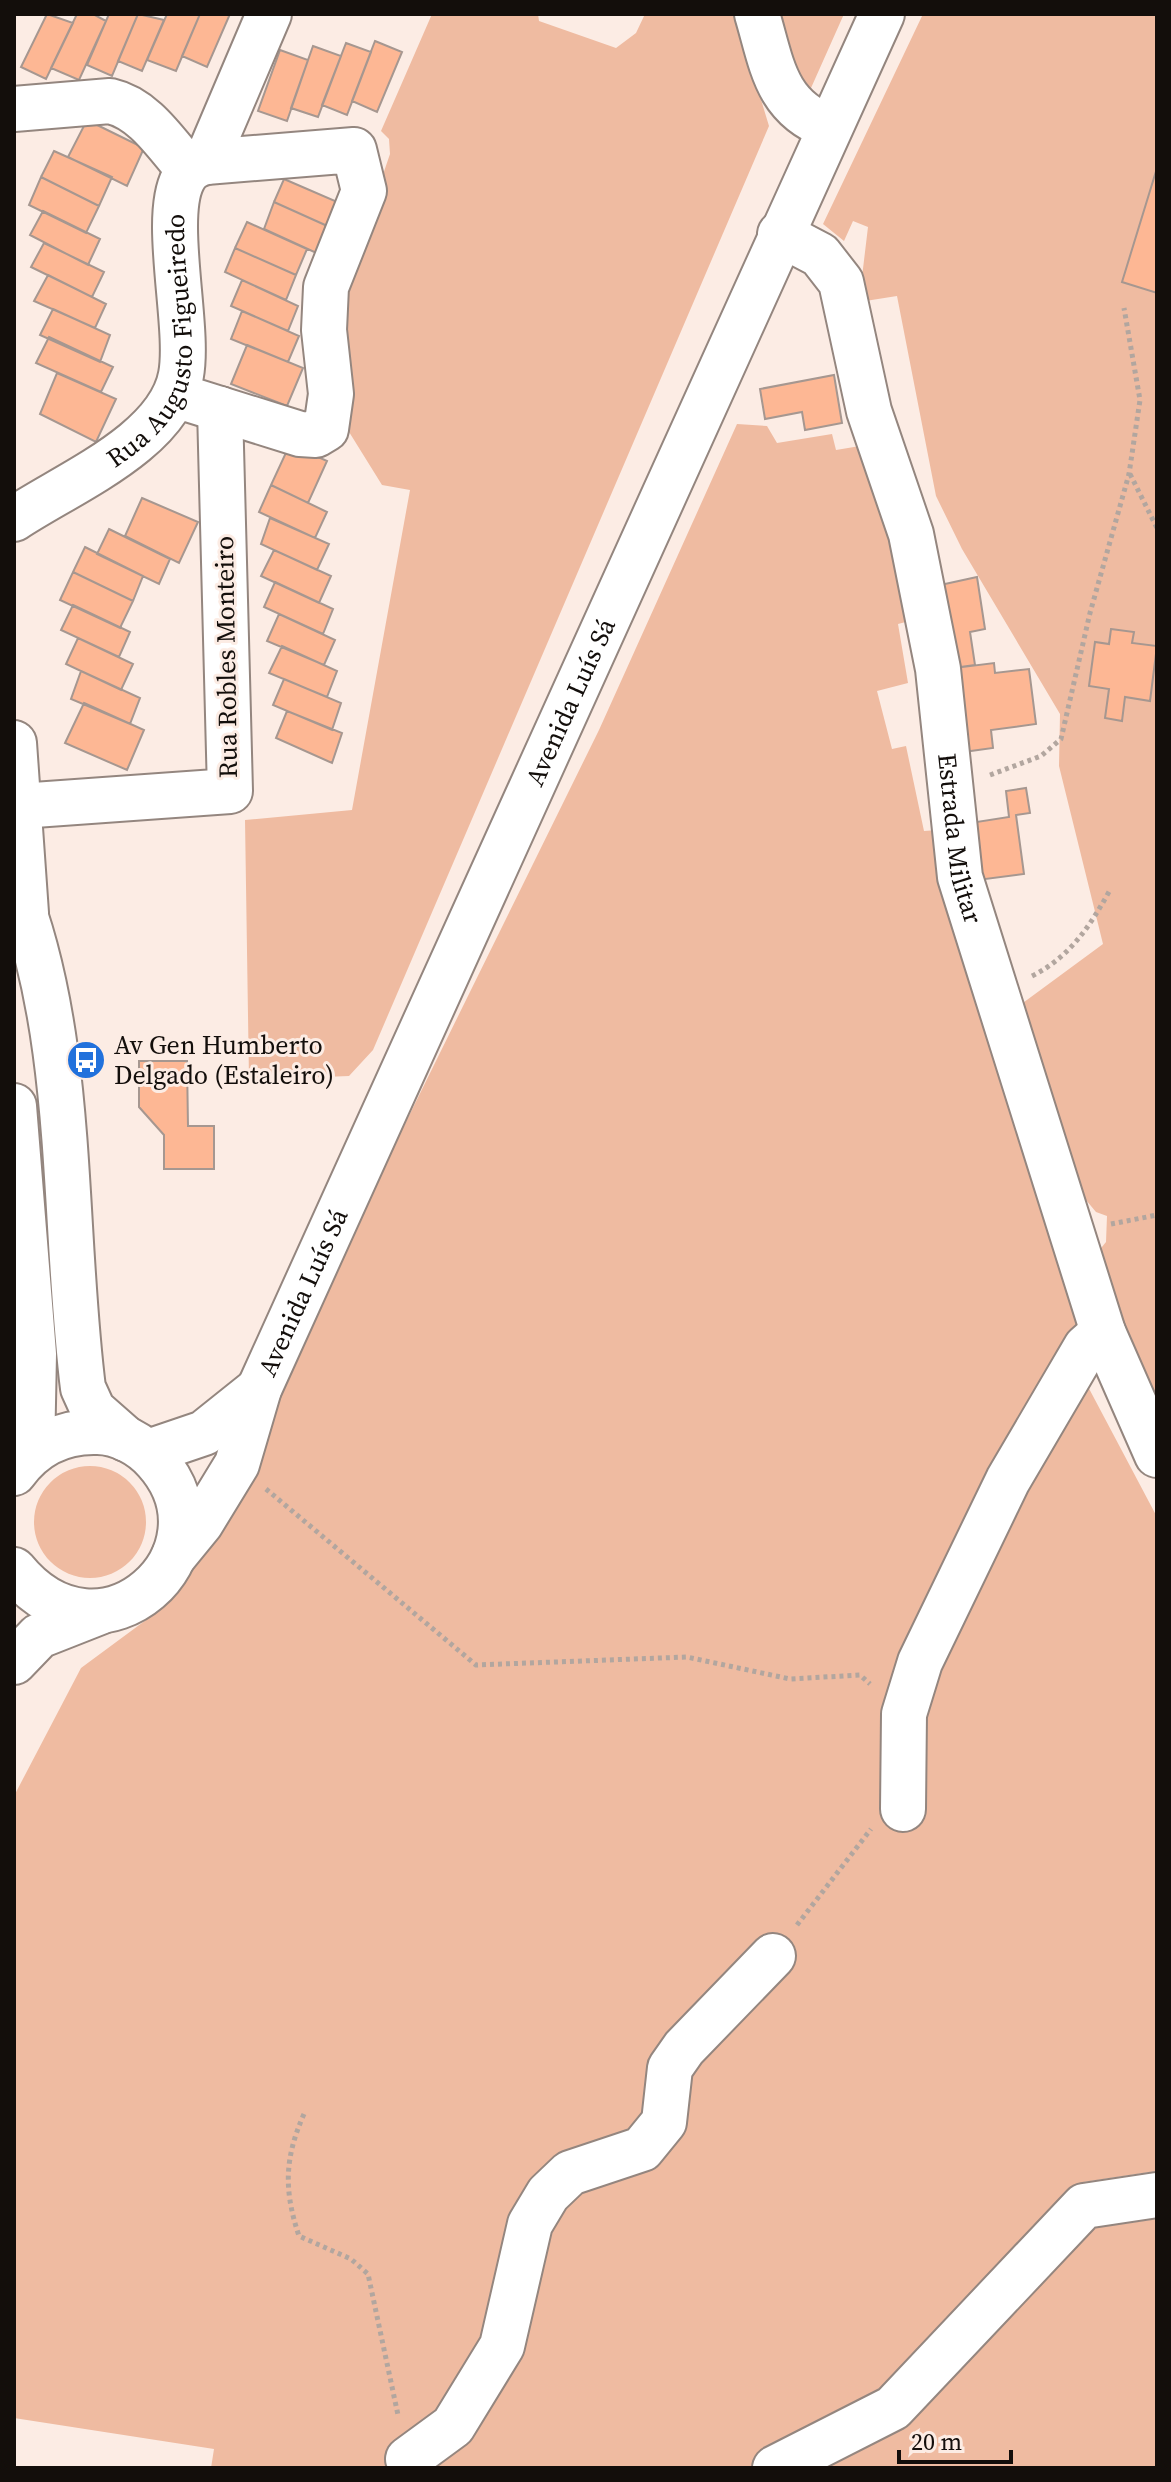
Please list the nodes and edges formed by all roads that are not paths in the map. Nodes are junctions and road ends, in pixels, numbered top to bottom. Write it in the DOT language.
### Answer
graph roads {
  1 [pos="269,14"];
  2 [pos="757,14"];
  3 [pos="882,14"];
  4 [pos="14,109"];
  5 [pos="829,127"];
  6 [pos="198,166"];
  7 [pos="780,234"];
  8 [pos="175,395"];
  9 [pos="220,409"];
  10 [pos="14,519"];
  11 [pos="14,743"];
  12 [pos="20,806"];
  13 [pos="20,898"];
  14 [pos="14,1106"];
  15 [pos="1103,1332"];
  16 [pos="259,1389"];
  17 [pos="137,1445"];
  18 [pos="1157,1455"];
  19 [pos="23,1463"];
  20 [pos="174,1556"];
  21 [pos="14,1570"];
  22 [pos="102,1612"];
  23 [pos="14,1662"];
  24 [pos="903,1809"];
  25 [pos="773,1956"];
  26 [pos="1157,2195"];
  27 [pos="408,2459"];
  28 [pos="775,2468"];
  1 -- 6 [label="street, Rua Augusto Figueiredo"];
  2 -- 5 [label="street"];
  3 -- 5 [label="street, Avenida Luís Sá"];
  4 -- 6 [label="street"];
  5 -- 7 [label="street, Avenida Luís Sá"];
  6 -- 8 [label="street, Rua Augusto Figueiredo"];
  6 -- 9 [label="street"];
  7 -- 15 [label="street, Estrada Militar"];
  7 -- 16 [label="street, Avenida Luís Sá"];
  8 -- 9 [label="street"];
  8 -- 10 [label="street, Rua Augusto Figueiredo"];
  9 -- 12 [label="street, Rua Robles Monteiro"];
  11 -- 12 [label="street"];
  12 -- 13 [label="street"];
  13 -- 17 [label="street"];
  14 -- 19 [label="street"];
  15 -- 18 [label="street, Estrada Militar"];
  15 -- 24 [label="street"];
  16 -- 17 [label="street, Avenida Luís Sá"];
  16 -- 20 [label="street, Avenida Luís Sá"];
  17 -- 19 [label="street"];
  17 -- 20 [label="street"];
  20 -- 22 [label="street, Avenida Luís Sá"];
  21 -- 22 [label="street"];
  22 -- 23 [label="street, Avenida Luís Sá"];
  25 -- 27 [label="street"];
  26 -- 28 [label="street"];
}
